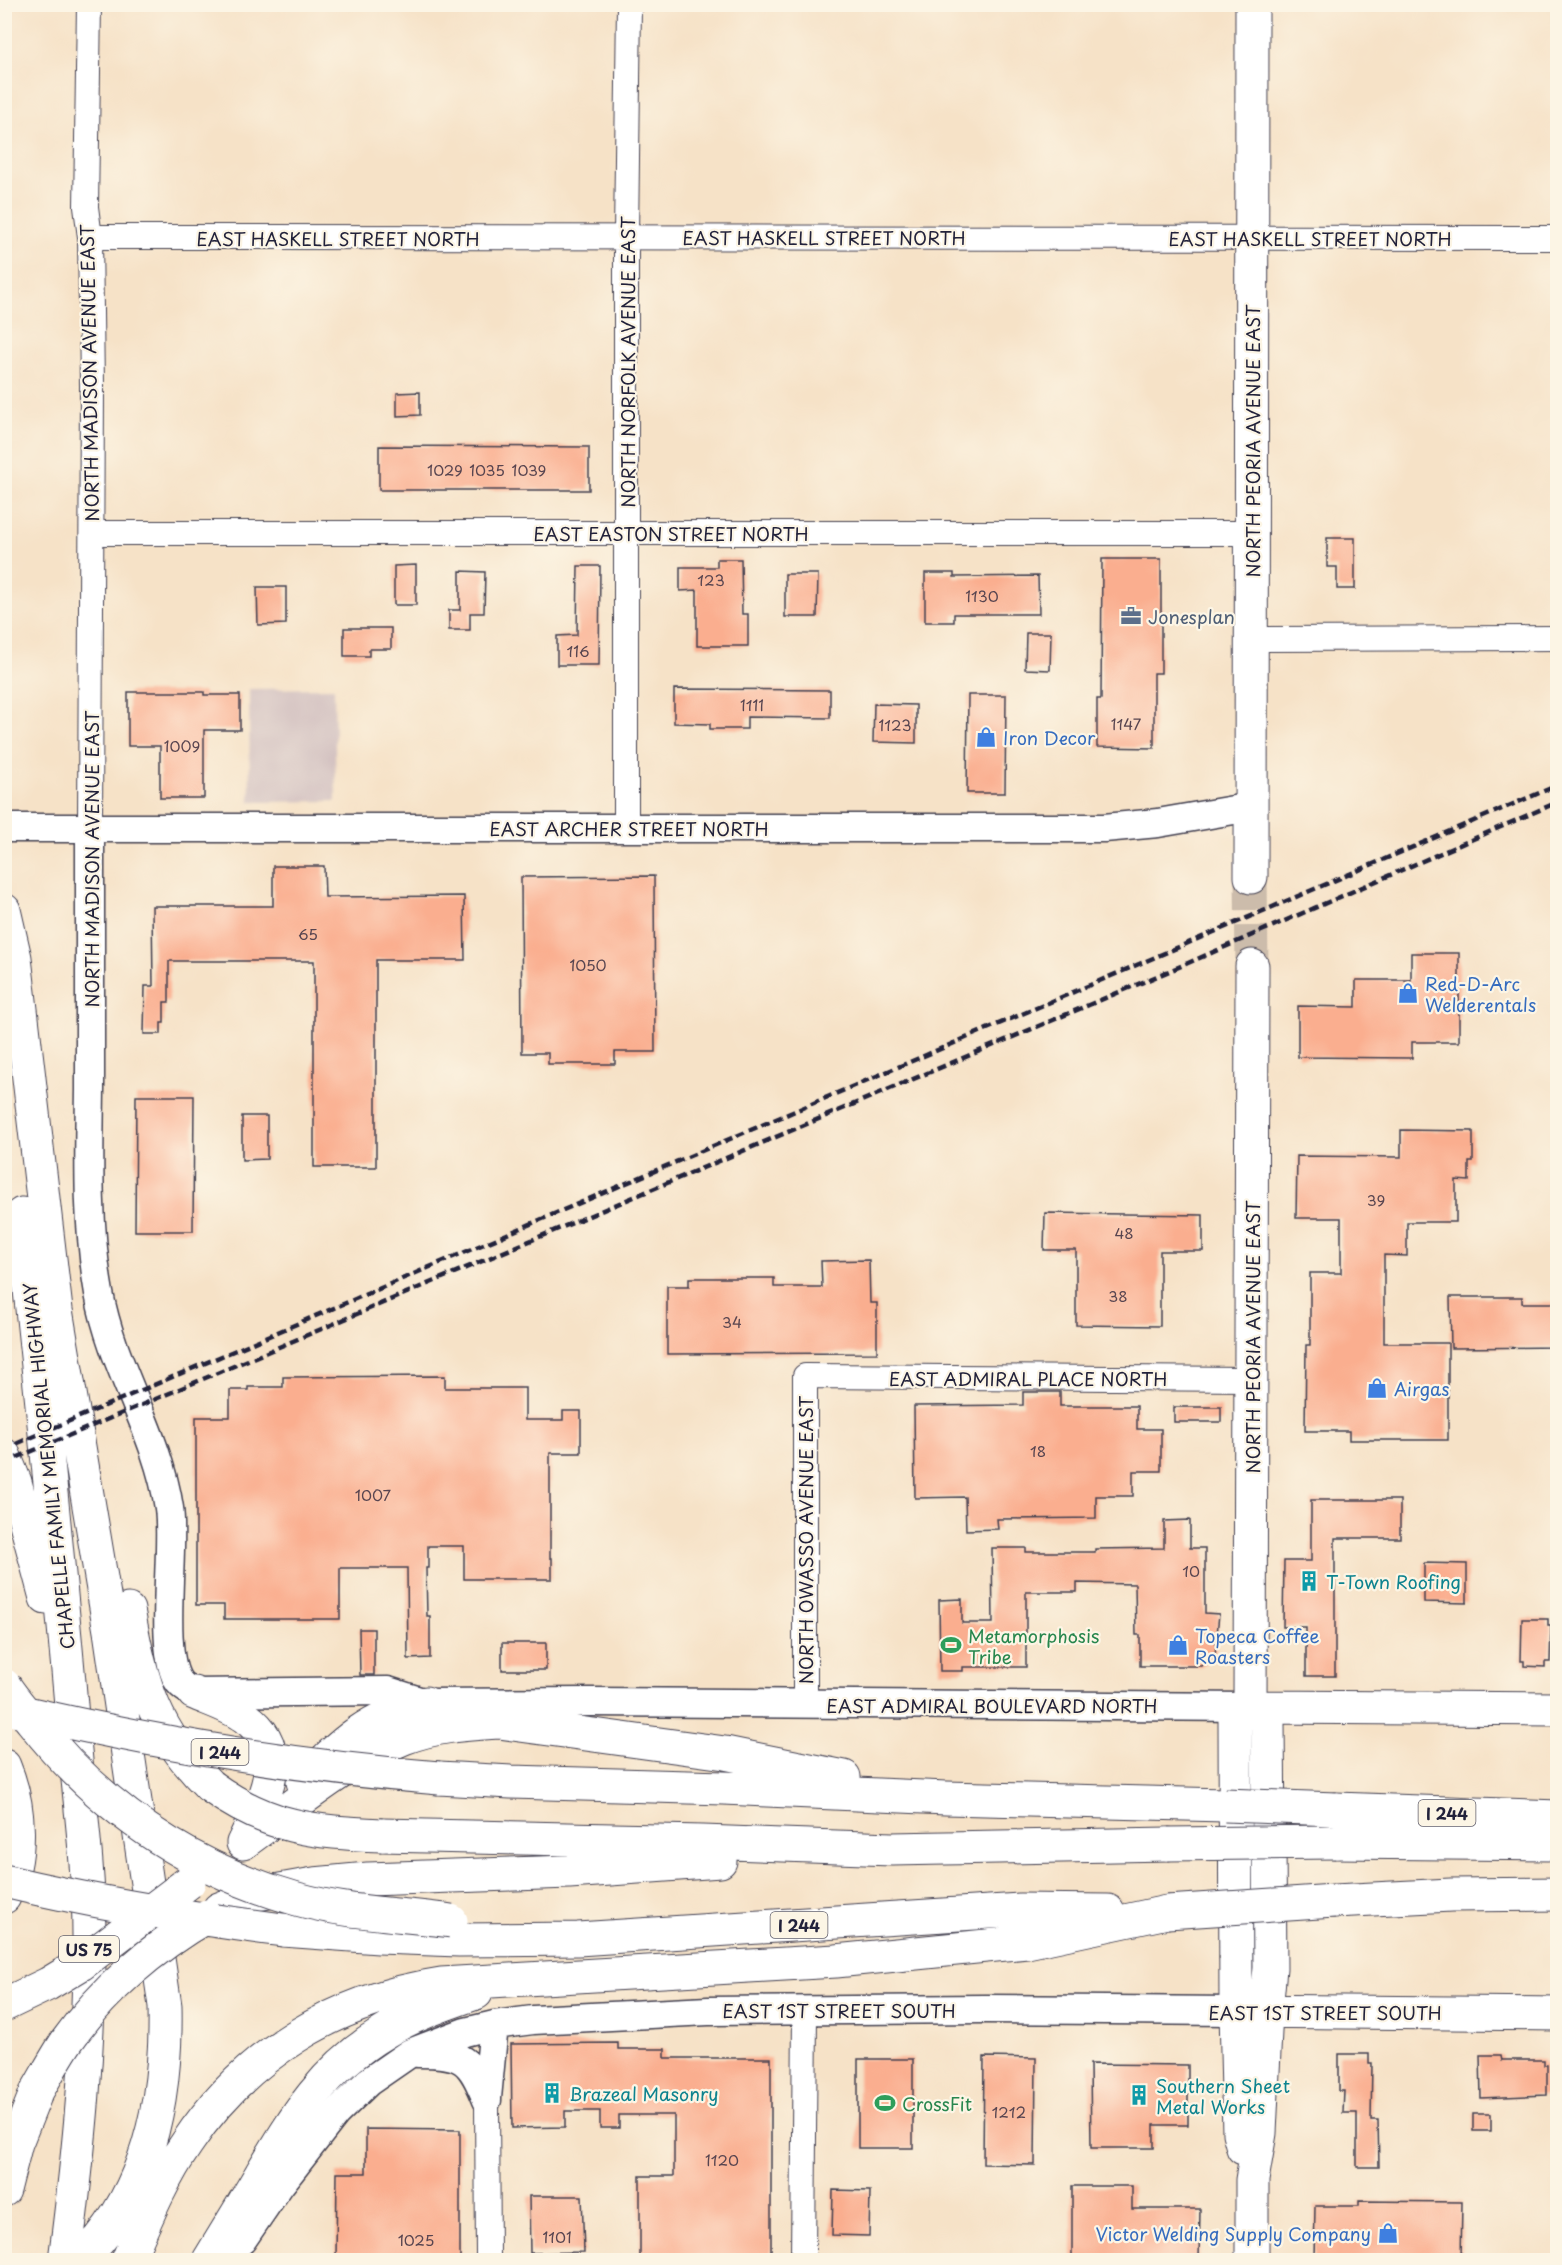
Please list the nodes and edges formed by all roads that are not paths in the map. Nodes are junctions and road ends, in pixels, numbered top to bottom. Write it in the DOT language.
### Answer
graph roads {
  1 [pos="89,4"];
  2 [pos="628,4"];
  3 [pos="1252,4"];
  4 [pos="626,236"];
  5 [pos="90,237"];
  6 [pos="1252,237"];
  7 [pos="1557,238"];
  8 [pos="627,532"];
  9 [pos="92,533"];
  10 [pos="1251,533"];
  11 [pos="1557,638"];
  12 [pos="1251,639"];
  13 [pos="1251,807"];
  14 [pos="4,828"];
  15 [pos="90,828"];
  16 [pos="626,828"];
  17 [pos="1251,877"];
  18 [pos="4,910"];
  19 [pos="1252,966"];
  20 [pos="4,1036"];
  21 [pos="56,1310"];
  22 [pos="805,1376"];
  23 [pos="1252,1379"];
  24 [pos="4,1455"];
  25 [pos="69,1681"];
  26 [pos="4,1685"];
  27 [pos="194,1693"];
  28 [pos="426,1703"];
  29 [pos="805,1703"];
  30 [pos="1250,1707"];
  31 [pos="4,1708"];
  32 [pos="1557,1709"];
  33 [pos="4,1766"];
  34 [pos="946,1798"];
  35 [pos="1557,1817"];
  36 [pos="243,1843"];
  37 [pos="1557,1844"];
  38 [pos="892,1849"];
  39 [pos="4,1881"];
  40 [pos="1557,1894"];
  41 [pos="4,1897"];
  42 [pos="1167,1912"];
  43 [pos="579,1939"];
  44 [pos="517,1980"];
  45 [pos="4,2005"];
  46 [pos="805,2011"];
  47 [pos="1251,2011"];
  48 [pos="1557,2014"];
  49 [pos="494,2025"];
  50 [pos="410,2054"];
  51 [pos="487,2100"];
  52 [pos="4,2190"];
  53 [pos="65,2260"];
  54 [pos="81,2260"];
  55 [pos="128,2260"];
  56 [pos="208,2260"];
  57 [pos="219,2260"];
  58 [pos="488,2260"];
  59 [pos="803,2260"];
  60 [pos="1252,2260"];
  1 -- 5 [label="street, NORTH MADISON AVENUE EAST"];
  2 -- 4 [label="street, NORTH NORFOLK AVENUE EAST"];
  3 -- 6 [label="main road, NORTH PEORIA AVENUE EAST"];
  4 -- 5 [label="street, EAST HASKELL STREET NORTH"];
  4 -- 6 [label="street, EAST HASKELL STREET NORTH"];
  4 -- 8 [label="street, NORTH NORFOLK AVENUE EAST"];
  5 -- 9 [label="street, NORTH MADISON AVENUE EAST"];
  6 -- 7 [label="street, EAST HASKELL STREET NORTH"];
  6 -- 10 [label="main road, NORTH PEORIA AVENUE EAST"];
  8 -- 9 [label="street, EAST EASTON STREET NORTH"];
  8 -- 10 [label="street, EAST EASTON STREET NORTH"];
  8 -- 16 [label="street, NORTH NORFOLK AVENUE EAST"];
  9 -- 15 [label="street, NORTH MADISON AVENUE EAST"];
  10 -- 12 [label="main road, NORTH PEORIA AVENUE EAST"];
  11 -- 12 [label="street"];
  12 -- 13 [label="main road, NORTH PEORIA AVENUE EAST"];
  13 -- 16 [label="street, EAST ARCHER STREET NORTH"];
  13 -- 17 [label="main road, NORTH PEORIA AVENUE EAST"];
  14 -- 15 [label="street, EAST ARCHER STREET NORTH"];
  15 -- 16 [label="street, EAST ARCHER STREET NORTH"];
  15 -- 27 [label="street, NORTH MADISON AVENUE EAST"];
  18 -- 21 [label="main road"];
  19 -- 23 [label="main road, NORTH PEORIA AVENUE EAST"];
  20 -- 25 [label="main road, CHAPELLE FAMILY MEMORIAL HIGHWAY / US 75"];
  21 -- 38 [label="main road, bridge"];
  21 -- 54 [label="main road"];
  22 -- 23 [label="street, EAST ADMIRAL PLACE NORTH"];
  22 -- 29 [label="street, NORTH OWASSO AVENUE EAST"];
  23 -- 30 [label="main road, NORTH PEORIA AVENUE EAST"];
  24 -- 25 [label="main road"];
  25 -- 53 [label="main road, US 75"];
  26 -- 43 [label="main road, bridge"];
  27 -- 28 [label="street, EAST ADMIRAL BOULEVARD NORTH"];
  27 -- 36 [label="main road"];
  28 -- 29 [label="street, EAST ADMIRAL BOULEVARD NORTH"];
  28 -- 36 [label="main road"];
  29 -- 30 [label="street, EAST ADMIRAL BOULEVARD NORTH"];
  30 -- 32 [label="main road, EAST ADMIRAL BOULEVARD NORTH"];
  30 -- 47 [label="main road"];
  31 -- 34 [label="main road, I 244, bridge"];
  33 -- 41 [label="main road"];
  34 -- 35 [label="main road, I 244, bridge"];
  34 -- 36 [label="main road"];
  36 -- 45 [label="main road, bridge"];
  37 -- 38 [label="main road, bridge"];
  38 -- 52 [label="main road, bridge"];
  39 -- 43 [label="main road, I 244, bridge"];
  40 -- 42 [label="main road, I 244, bridge"];
  42 -- 43 [label="main road, I 244"];
  42 -- 44 [label="main road"];
  44 -- 55 [label="main road"];
  44 -- 56 [label="main road"];
  46 -- 47 [label="street, EAST 1ST STREET SOUTH"];
  46 -- 49 [label="street, EAST 1ST STREET SOUTH"];
  46 -- 59 [label="street"];
  47 -- 48 [label="main road, EAST 1ST STREET SOUTH"];
  47 -- 60 [label="main road"];
  49 -- 50 [label="street, EAST 1ST STREET SOUTH"];
  49 -- 51 [label="street"];
  50 -- 51 [label="street"];
  50 -- 57 [label="street, EAST 1ST STREET SOUTH"];
  51 -- 58 [label="street"];
}
